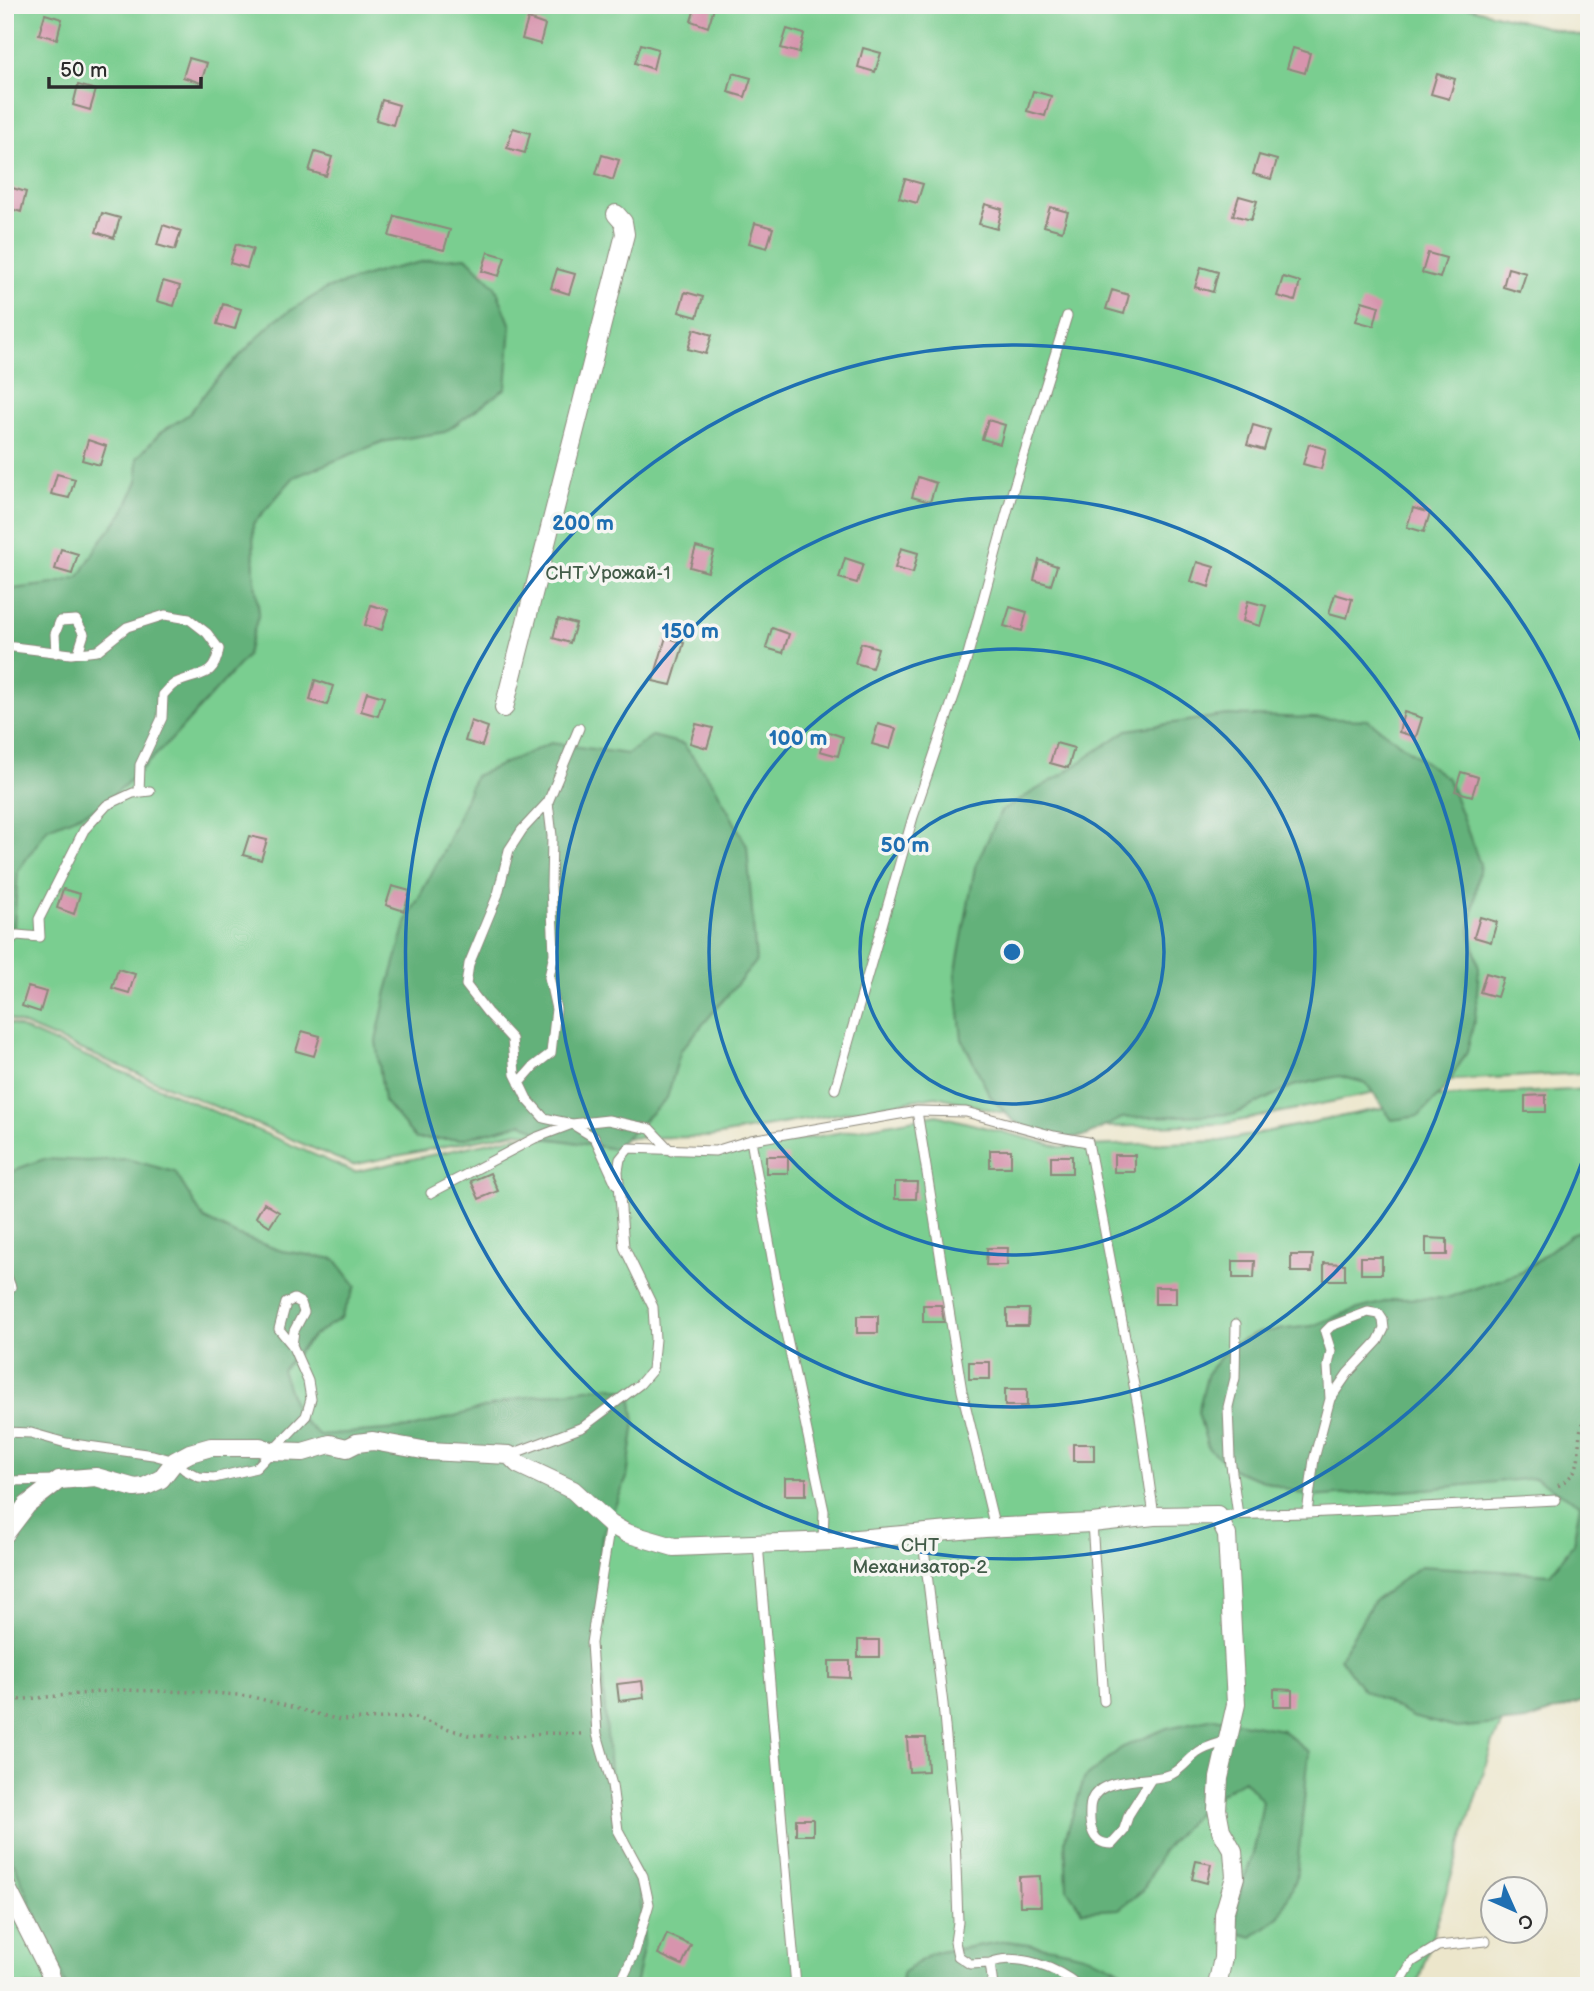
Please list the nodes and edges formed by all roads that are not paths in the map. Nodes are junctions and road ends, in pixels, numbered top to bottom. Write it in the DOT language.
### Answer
graph roads {
  1 [pos="616,214"];
  2 [pos="1067,317"];
  3 [pos="5,646"];
  4 [pos="57,653"];
  5 [pos="78,653"];
  6 [pos="504,708"];
  7 [pos="579,728"];
  8 [pos="150,791"];
  9 [pos="139,793"];
  10 [pos="548,802"];
  11 [pos="5,943"];
  12 [pos="519,1083"];
  13 [pos="835,1089"];
  14 [pos="917,1111"];
  15 [pos="572,1124"];
  16 [pos="751,1140"];
  17 [pos="671,1151"];
  18 [pos="620,1192"];
  19 [pos="431,1193"];
  20 [pos="5,1271"];
  21 [pos="5,1297"];
  22 [pos="1236,1324"];
  23 [pos="292,1345"];
  24 [pos="1330,1399"];
  25 [pos="5,1432"];
  26 [pos="274,1451"];
  27 [pos="509,1455"];
  28 [pos="175,1461"];
  29 [pos="59,1480"];
  30 [pos="5,1481"];
  31 [pos="1556,1500"];
  32 [pos="1307,1513"];
  33 [pos="1217,1515"];
  34 [pos="1237,1515"];
  35 [pos="1154,1517"];
  36 [pos="1093,1523"];
  37 [pos="610,1524"];
  38 [pos="995,1528"];
  39 [pos="922,1533"];
  40 [pos="5,1534"];
  41 [pos="823,1541"];
  42 [pos="758,1544"];
  43 [pos="1104,1701"];
  44 [pos="1228,1741"];
  45 [pos="1151,1779"];
  46 [pos="5,1884"];
  47 [pos="1478,1942"];
  48 [pos="990,1964"];
  49 [pos="54,1986"];
  50 [pos="619,1986"];
  51 [pos="796,1986"];
  52 [pos="993,1986"];
  53 [pos="1079,1986"];
  54 [pos="1217,1986"];
  55 [pos="1398,1986"];
  1 -- 6 [label="street"];
  2 -- 13 [label="lane"];
  3 -- 4 [label="lane"];
  4 -- 5 [label="lane"];
  4 -- 5 [label="lane"];
  5 -- 9 [label="lane"];
  7 -- 10 [label="lane"];
  8 -- 9 [label="lane"];
  9 -- 11 [label="lane"];
  10 -- 12 [label="lane"];
  10 -- 12 [label="lane"];
  12 -- 15 [label="lane"];
  14 -- 16 [label="lane"];
  14 -- 35 [label="lane"];
  14 -- 38 [label="lane"];
  15 -- 17 [label="lane"];
  15 -- 18 [label="lane"];
  15 -- 19 [label="lane"];
  16 -- 17 [label="lane"];
  16 -- 41 [label="lane"];
  17 -- 18 [label="lane"];
  18 -- 27 [label="lane"];
  20 -- 21 [label="lane"];
  22 -- 34 [label="lane"];
  23 -- 26 [label="lane"];
  24 -- 24 [label="lane"];
  24 -- 32 [label="lane"];
  25 -- 28 [label="lane"];
  26 -- 27 [label="street"];
  26 -- 28 [label="street"];
  26 -- 28 [label="lane"];
  27 -- 37 [label="street"];
  28 -- 29 [label="street"];
  29 -- 30 [label="lane"];
  29 -- 40 [label="street"];
  31 -- 32 [label="lane"];
  32 -- 34 [label="lane"];
  33 -- 34 [label="lane"];
  33 -- 35 [label="street"];
  33 -- 44 [label="street"];
  35 -- 36 [label="street"];
  36 -- 38 [label="street"];
  36 -- 43 [label="lane"];
  37 -- 42 [label="street"];
  37 -- 50 [label="lane"];
  38 -- 39 [label="street"];
  39 -- 41 [label="street"];
  39 -- 48 [label="lane"];
  41 -- 42 [label="street"];
  42 -- 51 [label="lane"];
  44 -- 45 [label="lane"];
  44 -- 54 [label="street"];
  45 -- 45 [label="lane"];
  46 -- 49 [label="street"];
  47 -- 55 [label="lane"];
  48 -- 52 [label="lane"];
  48 -- 53 [label="lane"];
}
